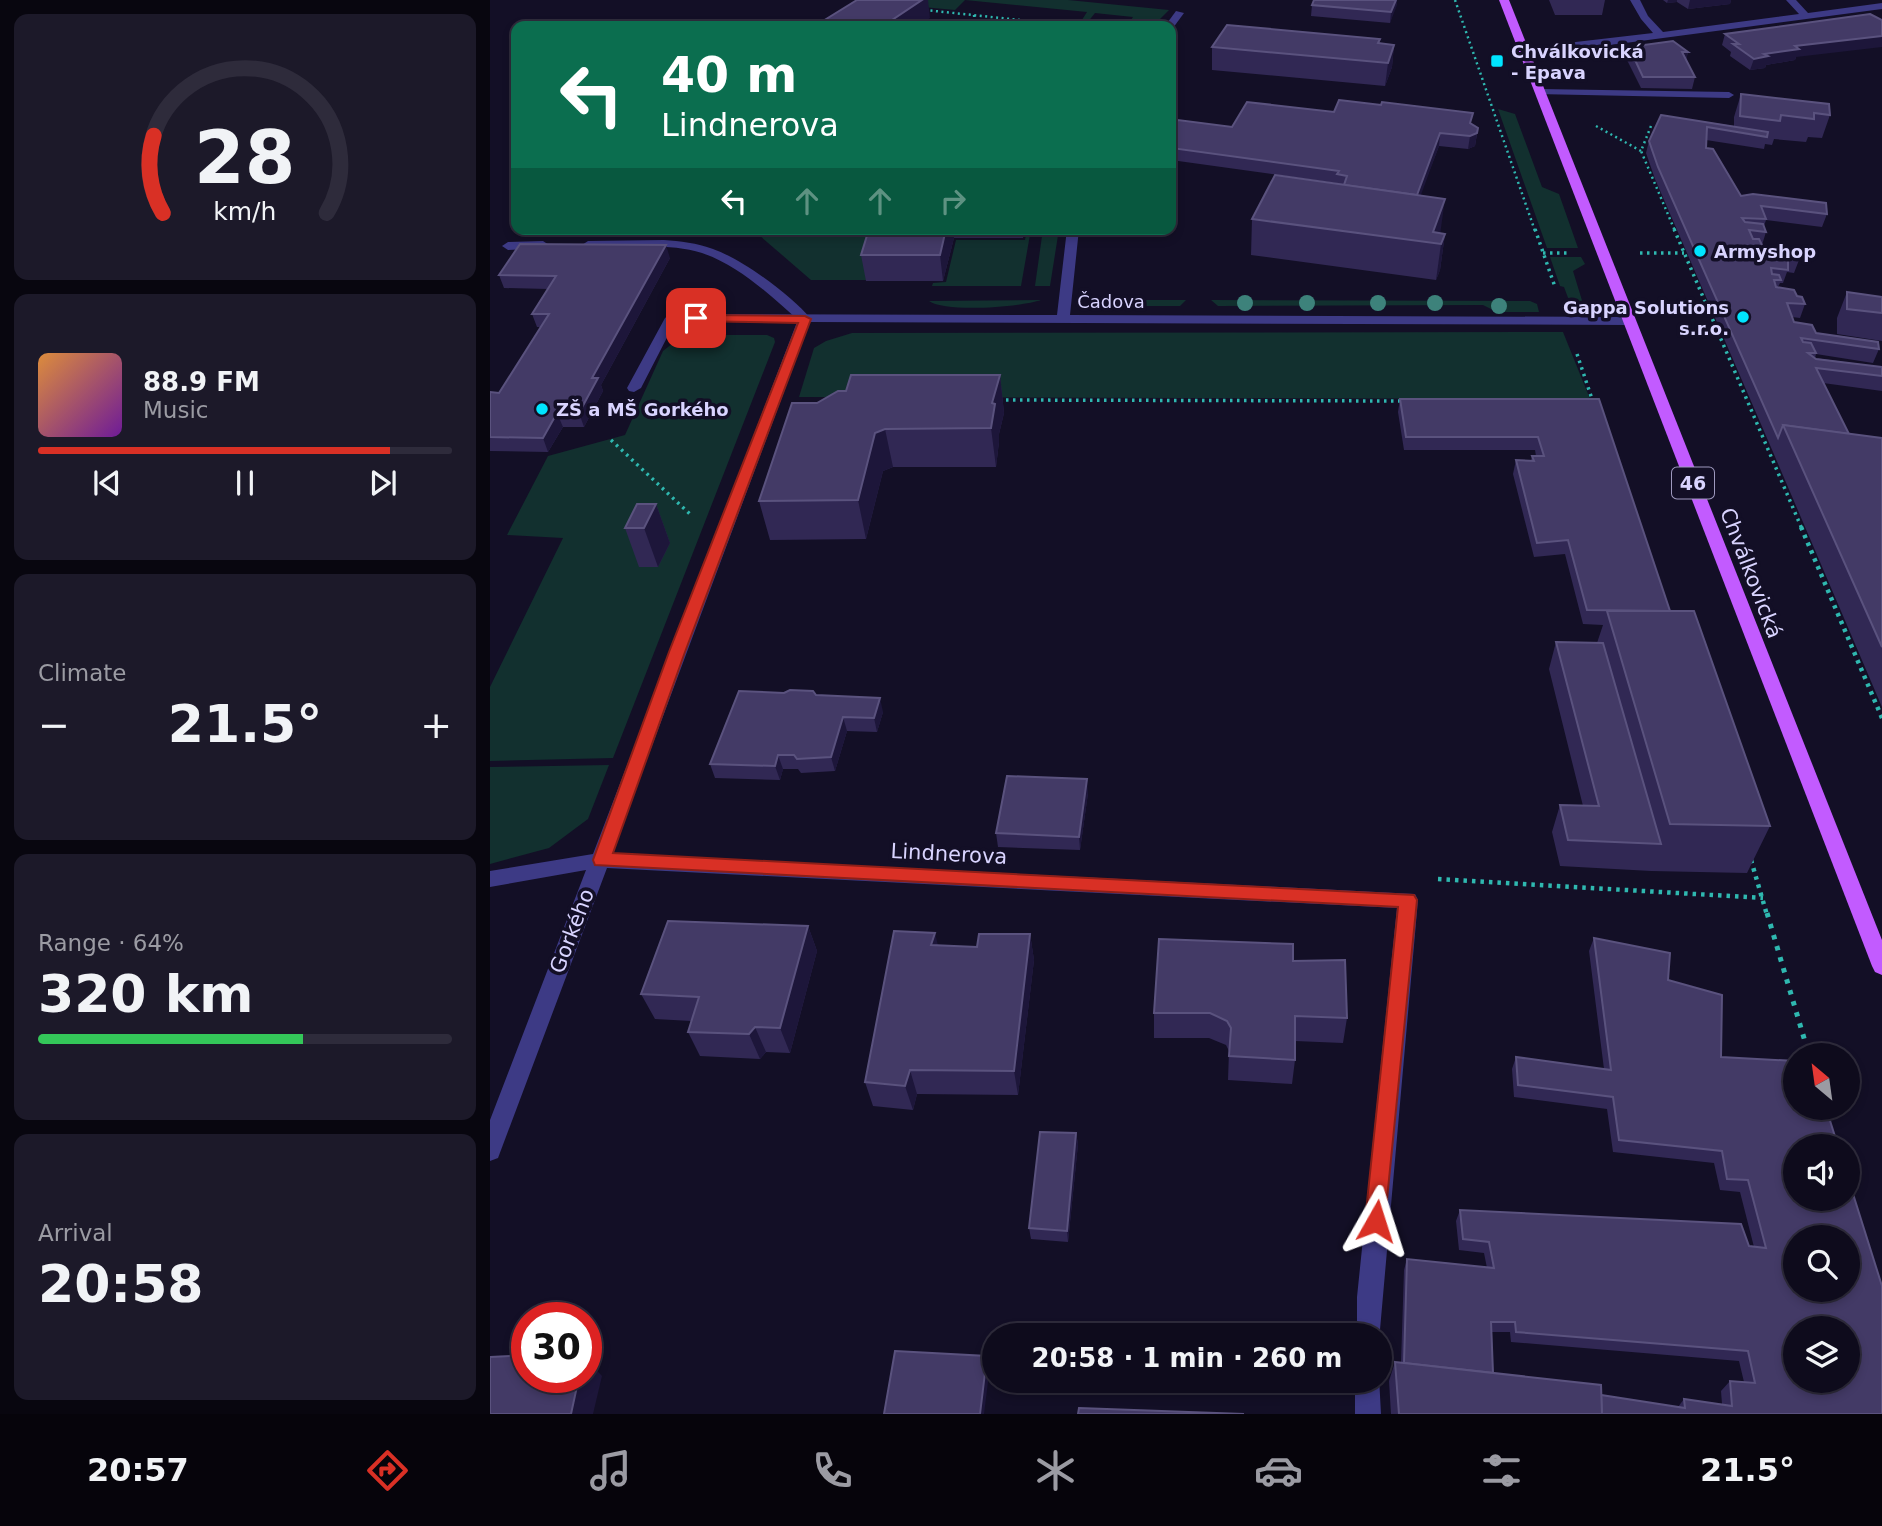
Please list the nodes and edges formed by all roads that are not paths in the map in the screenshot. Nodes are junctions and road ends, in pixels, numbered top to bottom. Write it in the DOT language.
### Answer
graph roads {
  1 [pos="1504,0"];
  2 [pos="1635,0"];
  3 [pos="1791,0"];
  4 [pos="1882,6"];
  5 [pos="1179,13"];
  6 [pos="1806,16"];
  7 [pos="1173,21"];
  8 [pos="1661,36"];
  9 [pos="1524,51"];
  10 [pos="1539,92"];
  11 [pos="1729,95"];
  12 [pos="1072,235"];
  13 [pos="508,246"];
  14 [pos="1063,318"];
  15 [pos="805,319"];
  16 [pos="1629,321"];
  17 [pos="634,388"];
  18 [pos="601,860"];
  19 [pos="490,879"];
  20 [pos="1882,966"];
  21 [pos="490,1150"];
  22 [pos="1368,1323"];
  23 [pos="1368,1393"];
  24 [pos="1368,1414"];
  1 -- 9 [label="main road, Chválkovická / 46"];
  2 -- 8 [label="street"];
  3 -- 6 [label="street"];
  4 -- 6 [label="street"];
  5 -- 7 [label="street"];
  6 -- 8 [label="street"];
  8 -- 9 [label="street"];
  9 -- 10 [label="main road, Chválkovická / 46"];
  10 -- 11 [label="street"];
  10 -- 16 [label="main road, Chválkovická / 46"];
  12 -- 14 [label="street"];
  13 -- 15 [label="street"];
  14 -- 15 [label="street, Čadova"];
  14 -- 16 [label="street, Čadova"];
  15 -- 17 [label="street, Čadova"];
  15 -- 18 [label="street, Gorkého"];
  16 -- 20 [label="main road, Chválkovická / 46"];
  18 -- 19 [label="street, Lindnerova"];
  18 -- 21 [label="street, Gorkého"];
  18 -- 22 [label="street, Lindnerova"];
  23 -- 24 [label="street"];
}
